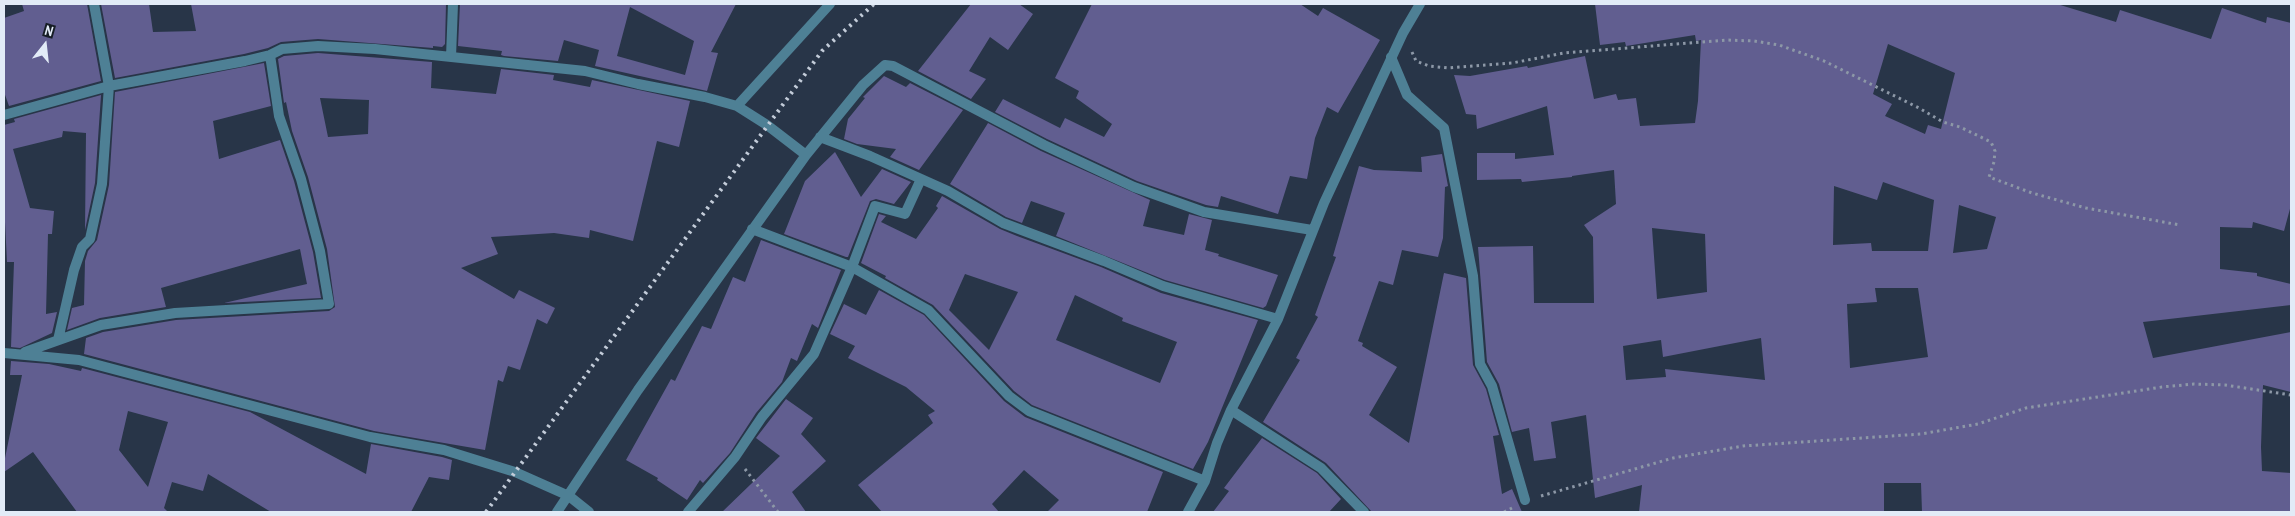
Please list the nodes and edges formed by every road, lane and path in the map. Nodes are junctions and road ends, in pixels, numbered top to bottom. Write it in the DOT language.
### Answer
graph roads {
  1 [pos="94,4"];
  2 [pos="453,4"];
  3 [pos="830,4"];
  4 [pos="1420,4"];
  5 [pos="1402,33"];
  6 [pos="270,55"];
  7 [pos="451,57"];
  8 [pos="1391,57"];
  9 [pos="109,86"];
  10 [pos="737,106"];
  11 [pos="4,115"];
  12 [pos="820,137"];
  13 [pos="806,155"];
  14 [pos="921,179"];
  15 [pos="2180,225"];
  16 [pos="752,229"];
  17 [pos="1312,230"];
  18 [pos="852,267"];
  19 [pos="1278,319"];
  20 [pos="58,340"];
  21 [pos="4,353"];
  22 [pos="22,354"];
  23 [pos="2291,395"];
  24 [pos="1231,410"];
  25 [pos="735,457"];
  26 [pos="1205,480"];
  27 [pos="569,496"];
  28 [pos="1525,500"];
  29 [pos="557,512"];
  30 [pos="590,512"];
  31 [pos="688,512"];
  32 [pos="778,512"];
  33 [pos="1188,512"];
  34 [pos="1364,512"];
  35 [pos="1504,512"];
  1 -- 9 [label="street"];
  2 -- 7 [label="street"];
  3 -- 10 [label="street"];
  4 -- 5 [label="street"];
  5 -- 8 [label="street"];
  5 -- 15 [label="path"];
  6 -- 7 [label="street"];
  6 -- 9 [label="street"];
  6 -- 20 [label="street"];
  7 -- 10 [label="street"];
  8 -- 17 [label="street"];
  8 -- 28 [label="street"];
  9 -- 11 [label="street"];
  9 -- 20 [label="street"];
  10 -- 13 [label="street"];
  12 -- 13 [label="street"];
  12 -- 14 [label="street"];
  12 -- 17 [label="street"];
  13 -- 16 [label="street"];
  14 -- 18 [label="street"];
  14 -- 19 [label="street"];
  16 -- 18 [label="street"];
  16 -- 27 [label="street"];
  17 -- 19 [label="street"];
  18 -- 25 [label="street"];
  18 -- 26 [label="street"];
  19 -- 24 [label="street"];
  20 -- 22 [label="street"];
  21 -- 22 [label="street"];
  22 -- 27 [label="street"];
  23 -- 28 [label="path"];
  24 -- 26 [label="street"];
  24 -- 34 [label="street"];
  25 -- 31 [label="street"];
  25 -- 32 [label="path"];
  26 -- 33 [label="street"];
  27 -- 29 [label="street"];
  27 -- 30 [label="street"];
  28 -- 35 [label="path"];
}
